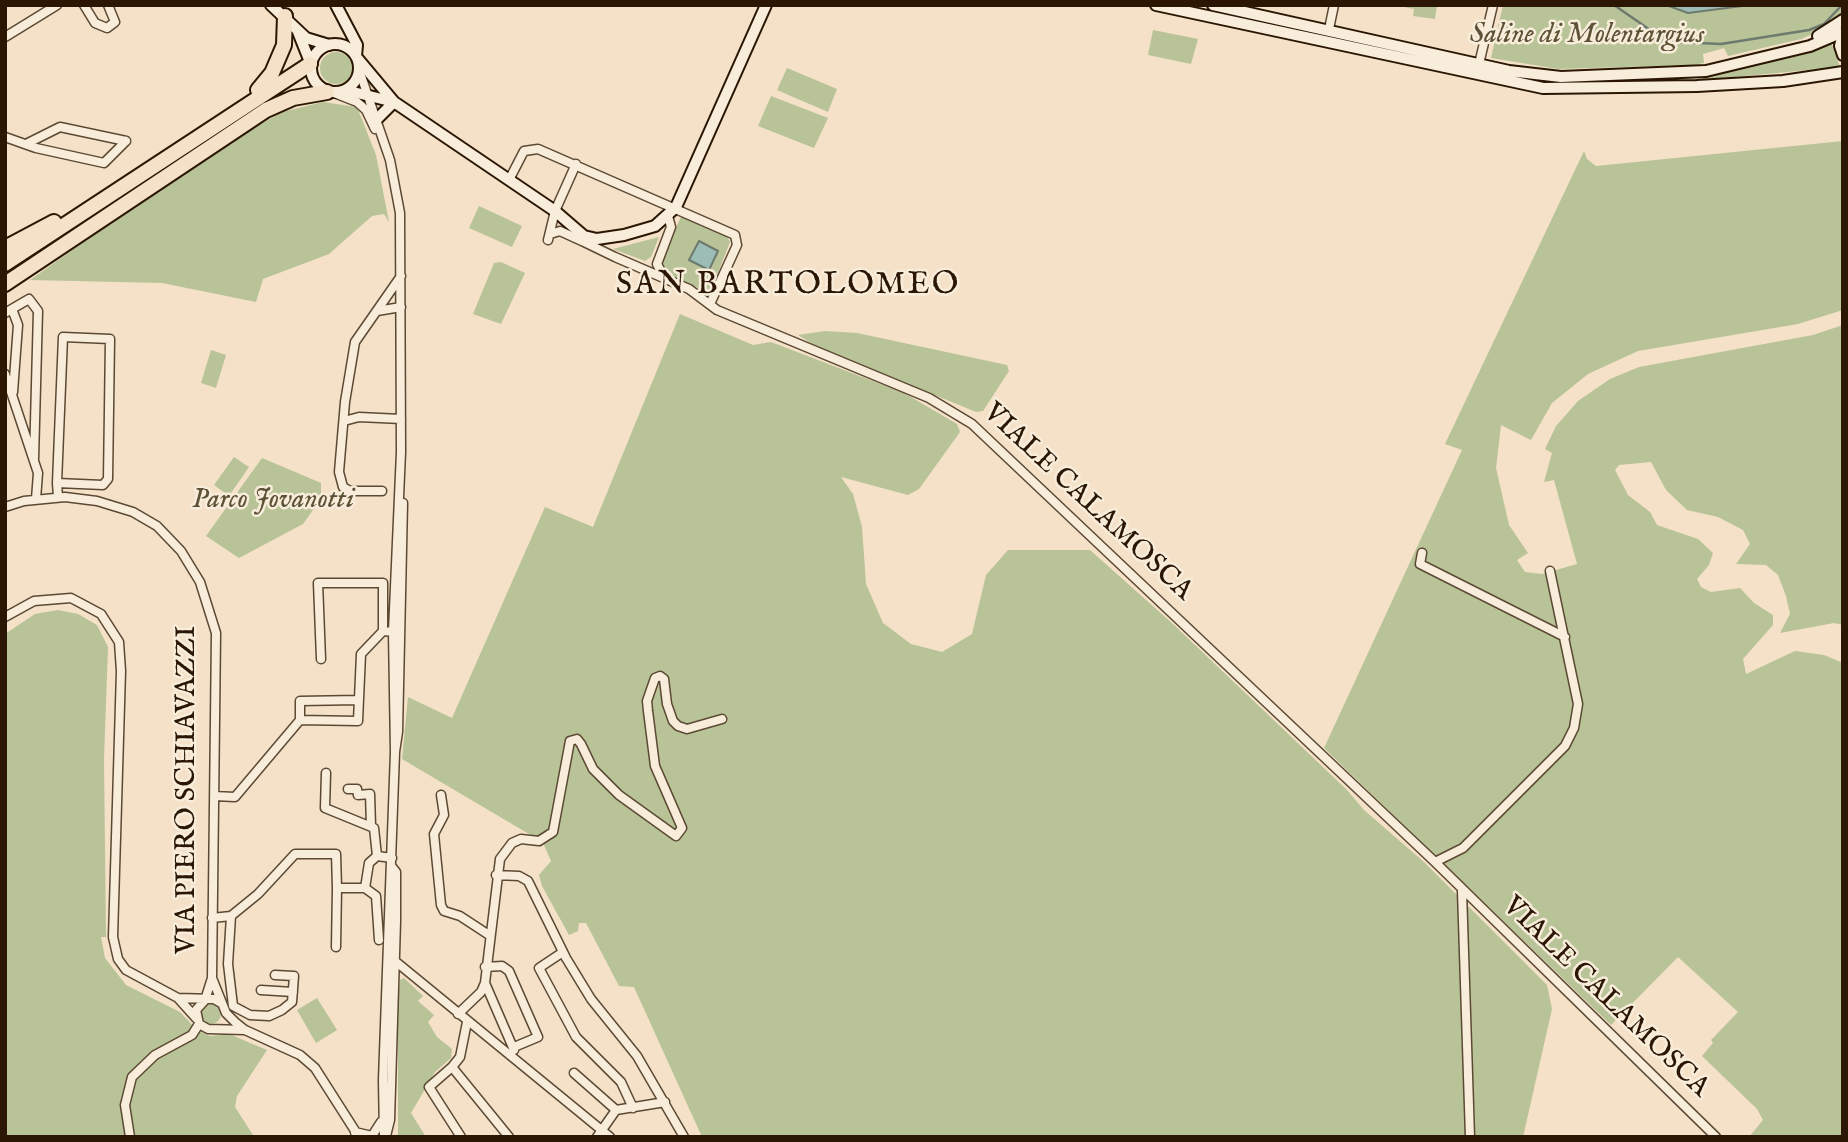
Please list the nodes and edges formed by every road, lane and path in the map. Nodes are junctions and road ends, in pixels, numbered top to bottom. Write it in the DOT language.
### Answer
graph roads {
  1 [pos="57,5"];
  2 [pos="84,5"];
  3 [pos="108,5"];
  4 [pos="271,5"];
  5 [pos="335,5"];
  6 [pos="766,5"];
  7 [pos="1156,5"];
  8 [pos="1213,5"];
  9 [pos="1334,5"];
  10 [pos="1493,5"];
  11 [pos="288,16"];
  12 [pos="1842,21"];
  13 [pos="1329,29"];
  14 [pos="1843,33"];
  15 [pos="5,37"];
  16 [pos="329,44"];
  17 [pos="1794,49"];
  18 [pos="1843,55"];
  19 [pos="358,62"];
  20 [pos="310,63"];
  21 [pos="1479,64"];
  22 [pos="1841,73"];
  23 [pos="335,92"];
  24 [pos="369,96"];
  25 [pos="394,102"];
  26 [pos="242,106"];
  27 [pos="377,119"];
  28 [pos="5,137"];
  29 [pos="29,143"];
  30 [pos="390,160"];
  31 [pos="576,164"];
  32 [pos="509,180"];
  33 [pos="555,211"];
  34 [pos="672,211"];
  35 [pos="75,218"];
  36 [pos="580,236"];
  37 [pos="5,248"];
  38 [pos="5,264"];
  39 [pos="31,267"];
  40 [pos="401,276"];
  41 [pos="665,279"];
  42 [pos="5,284"];
  43 [pos="5,292"];
  44 [pos="710,304"];
  45 [pos="401,307"];
  46 [pos="8,311"];
  47 [pos="377,311"];
  48 [pos="5,374"];
  49 [pos="13,395"];
  50 [pos="401,419"];
  51 [pos="344,421"];
  52 [pos="401,452"];
  53 [pos="34,459"];
  54 [pos="57,483"];
  55 [pos="382,491"];
  56 [pos="58,497"];
  57 [pos="36,499"];
  58 [pos="5,508"];
  59 [pos="1422,553"];
  60 [pos="1550,571"];
  61 [pos="383,583"];
  62 [pos="395,583"];
  63 [pos="5,617"];
  64 [pos="383,631"];
  65 [pos="397,632"];
  66 [pos="1565,637"];
  67 [pos="321,659"];
  68 [pos="358,700"];
  69 [pos="722,719"];
  70 [pos="300,720"];
  71 [pos="326,773"];
  72 [pos="348,789"];
  73 [pos="214,796"];
  74 [pos="440,796"];
  75 [pos="371,826"];
  76 [pos="377,856"];
  77 [pos="1435,862"];
  78 [pos="392,863"];
  79 [pos="496,875"];
  80 [pos="337,888"];
  81 [pos="365,888"];
  82 [pos="1462,891"];
  83 [pos="212,918"];
  84 [pos="230,920"];
  85 [pos="489,935"];
  86 [pos="379,940"];
  87 [pos="336,947"];
  88 [pos="563,953"];
  89 [pos="391,960"];
  90 [pos="485,967"];
  91 [pos="275,975"];
  92 [pos="212,978"];
  93 [pos="485,984"];
  94 [pos="261,990"];
  95 [pos="293,992"];
  96 [pos="178,998"];
  97 [pos="205,1000"];
  98 [pos="221,1003"];
  99 [pos="226,1013"];
  100 [pos="458,1014"];
  101 [pos="198,1022"];
  102 [pos="467,1022"];
  103 [pos="218,1027"];
  104 [pos="245,1030"];
  105 [pos="514,1052"];
  106 [pos="452,1067"];
  107 [pos="574,1073"];
  108 [pos="665,1102"];
  109 [pos="633,1108"];
  110 [pos="616,1110"];
  111 [pos="382,1119"];
  112 [pos="600,1133"];
  113 [pos="357,1134"];
  114 [pos="130,1137"];
  115 [pos="385,1137"];
  116 [pos="461,1137"];
  117 [pos="509,1137"];
  118 [pos="610,1137"];
  119 [pos="684,1137"];
  120 [pos="1470,1137"];
  121 [pos="1716,1137"];
  1 -- 15 [label="street"];
  2 -- 3 [label="street"];
  4 -- 11 [label="main road"];
  5 -- 19 [label="main road"];
  6 -- 34 [label="main road"];
  7 -- 22 [label="main road"];
  8 -- 13 [label="main road"];
  9 -- 13 [label="street"];
  10 -- 21 [label="street"];
  11 -- 16 [label="main road"];
  11 -- 20 [label="main road"];
  11 -- 26 [label="highway"];
  12 -- 17 [label="main road"];
  13 -- 21 [label="main road"];
  14 -- 17 [label="main road"];
  14 -- 18 [label="main road"];
  16 -- 19 [label="main road"];
  16 -- 20 [label="main road"];
  17 -- 21 [label="main road"];
  19 -- 23 [label="main road"];
  19 -- 24 [label="street"];
  19 -- 25 [label="main road"];
  20 -- 23 [label="main road"];
  20 -- 26 [label="highway"];
  23 -- 24 [label="main road"];
  23 -- 30 [label="street"];
  23 -- 39 [label="highway"];
  24 -- 25 [label="main road"];
  24 -- 27 [label="street"];
  25 -- 27 [label="main road"];
  25 -- 32 [label="main road"];
  26 -- 35 [label="highway"];
  27 -- 30 [label="street"];
  28 -- 29 [label="street"];
  29 -- 29 [label="street"];
  30 -- 40 [label="street"];
  31 -- 32 [label="street"];
  31 -- 33 [label="street"];
  31 -- 34 [label="street"];
  32 -- 33 [label="main road"];
  33 -- 36 [label="main road"];
  33 -- 36 [label="street, VIALE CALAMOSCA"];
  34 -- 36 [label="main road"];
  34 -- 41 [label="street"];
  34 -- 44 [label="street"];
  35 -- 37 [label="highway"];
  35 -- 38 [label="highway"];
  36 -- 41 [label="street, VIALE CALAMOSCA"];
  39 -- 42 [label="highway"];
  39 -- 43 [label="highway"];
  40 -- 45 [label="street"];
  40 -- 47 [label="street"];
  41 -- 44 [label="street, VIALE CALAMOSCA"];
  44 -- 77 [label="street, VIALE CALAMOSCA"];
  45 -- 47 [label="street"];
  45 -- 50 [label="street"];
  46 -- 49 [label="street"];
  46 -- 53 [label="street"];
  47 -- 51 [label="street"];
  48 -- 49 [label="street"];
  49 -- 53 [label="street"];
  50 -- 51 [label="street"];
  50 -- 52 [label="street"];
  51 -- 55 [label="street"];
  52 -- 62 [label="street"];
  52 -- 65 [label="street"];
  53 -- 57 [label="street"];
  54 -- 54 [label="street"];
  54 -- 56 [label="street"];
  56 -- 57 [label="street, VIA PIERO SCHIAVAZZI"];
  56 -- 73 [label="street, VIA PIERO SCHIAVAZZI"];
  57 -- 58 [label="street, VIA PIERO SCHIAVAZZI"];
  59 -- 66 [label="street"];
  60 -- 66 [label="street"];
  61 -- 62 [label="street"];
  61 -- 64 [label="street"];
  61 -- 67 [label="street"];
  62 -- 65 [label="street"];
  63 -- 96 [label="street"];
  64 -- 65 [label="street"];
  64 -- 68 [label="street"];
  65 -- 78 [label="street"];
  66 -- 77 [label="street"];
  68 -- 70 [label="street"];
  68 -- 70 [label="street"];
  69 -- 79 [label="street"];
  70 -- 73 [label="street"];
  71 -- 75 [label="street"];
  72 -- 75 [label="street"];
  73 -- 83 [label="street, VIA PIERO SCHIAVAZZI"];
  74 -- 85 [label="street"];
  75 -- 76 [label="street"];
  76 -- 78 [label="street"];
  76 -- 81 [label="street"];
  77 -- 82 [label="street, VIALE CALAMOSCA"];
  78 -- 89 [label="street"];
  79 -- 85 [label="street"];
  79 -- 88 [label="street"];
  80 -- 81 [label="street"];
  80 -- 84 [label="street"];
  80 -- 87 [label="street"];
  81 -- 86 [label="street"];
  82 -- 120 [label="street, VIALE CALAMOSCA"];
  82 -- 121 [label="street, VIALE CALAMOSCA"];
  83 -- 84 [label="street"];
  83 -- 92 [label="street, VIA PIERO SCHIAVAZZI"];
  84 -- 95 [label="street"];
  85 -- 90 [label="street"];
  88 -- 108 [label="street"];
  88 -- 109 [label="street"];
  89 -- 100 [label="street"];
  89 -- 111 [label="street"];
  89 -- 115 [label="street"];
  90 -- 93 [label="street"];
  90 -- 105 [label="street"];
  91 -- 95 [label="street"];
  92 -- 97 [label="street, VIA PIERO SCHIAVAZZI"];
  92 -- 98 [label="street, VIA PIERO SCHIAVAZZI"];
  93 -- 100 [label="street"];
  93 -- 105 [label="street"];
  94 -- 95 [label="street"];
  96 -- 97 [label="street"];
  96 -- 101 [label="street"];
  97 -- 98 [label="street"];
  97 -- 101 [label="street, VIA PIERO SCHIAVAZZI"];
  98 -- 99 [label="street, VIA PIERO SCHIAVAZZI"];
  99 -- 103 [label="street"];
  99 -- 104 [label="street, VIA PIERO SCHIAVAZZI"];
  100 -- 102 [label="street"];
  101 -- 103 [label="street, VIA PIERO SCHIAVAZZI"];
  101 -- 114 [label="street"];
  102 -- 105 [label="street"];
  102 -- 106 [label="street"];
  103 -- 104 [label="street, VIA PIERO SCHIAVAZZI"];
  104 -- 113 [label="street, VIA PIERO SCHIAVAZZI"];
  105 -- 112 [label="street"];
  106 -- 116 [label="street"];
  106 -- 117 [label="street"];
  107 -- 110 [label="street"];
  108 -- 109 [label="street"];
  108 -- 119 [label="street"];
  109 -- 110 [label="street"];
  110 -- 112 [label="street"];
  111 -- 113 [label="street"];
  111 -- 115 [label="street"];
  112 -- 118 [label="street"];
}
